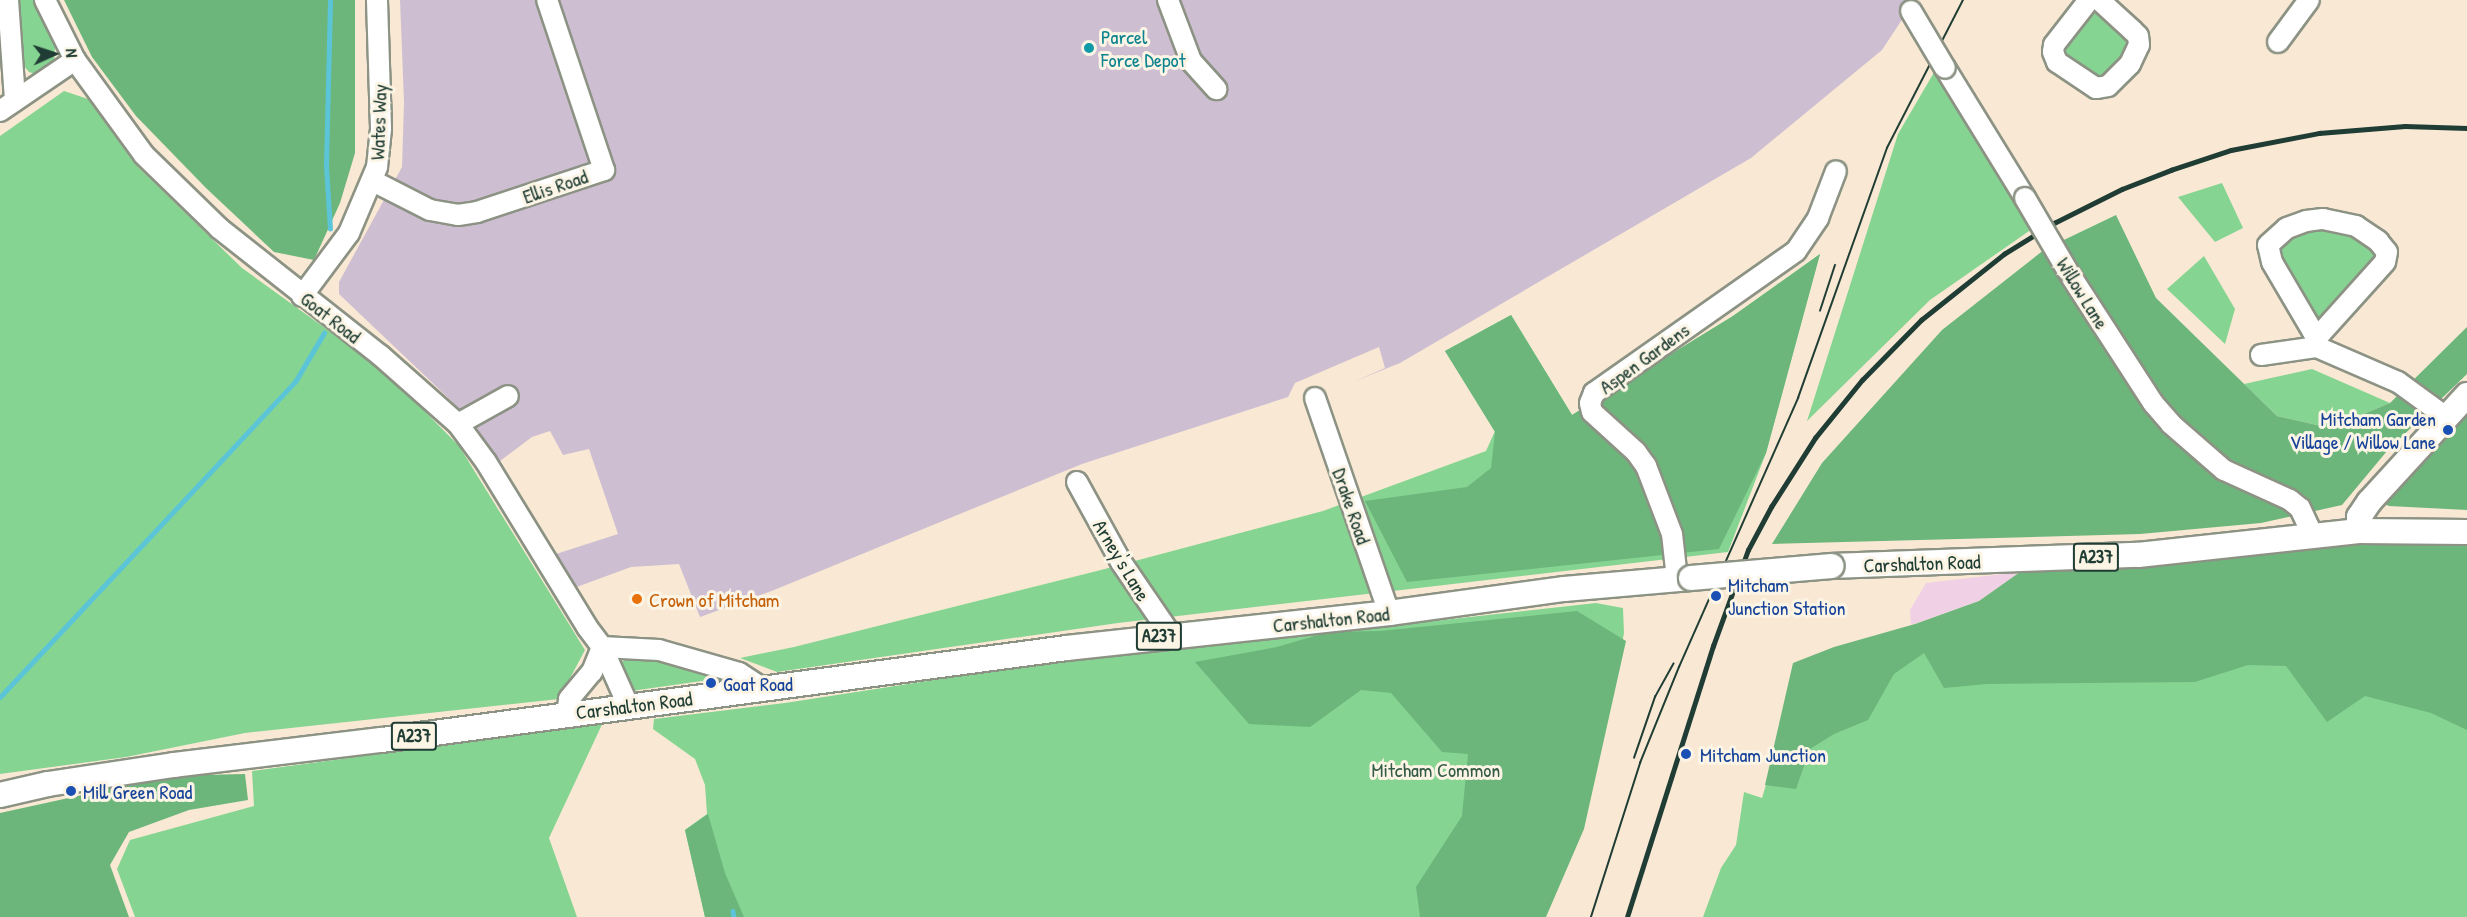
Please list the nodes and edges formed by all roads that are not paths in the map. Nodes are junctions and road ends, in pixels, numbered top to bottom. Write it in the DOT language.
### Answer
graph roads {
  1 [pos="45,0"];
  2 [pos="377,0"];
  3 [pos="546,0"];
  4 [pos="1168,0"];
  5 [pos="2089,0"];
  6 [pos="2098,0"];
  7 [pos="2309,0"];
  8 [pos="1908,5"];
  9 [pos="6,6"];
  10 [pos="2278,42"];
  11 [pos="75,60"];
  12 [pos="1216,89"];
  13 [pos="7,105"];
  14 [pos="1836,171"];
  15 [pos="373,181"];
  16 [pos="303,296"];
  17 [pos="2317,340"];
  18 [pos="2261,355"];
  19 [pos="2467,395"];
  20 [pos="508,396"];
  21 [pos="1315,398"];
  22 [pos="2446,417"];
  23 [pos="458,424"];
  24 [pos="1077,482"];
  25 [pos="2359,531"];
  26 [pos="2467,532"];
  27 [pos="2312,534"];
  28 [pos="1684,578"];
  29 [pos="1389,613"];
  30 [pos="1171,635"];
  31 [pos="602,647"];
  32 [pos="764,689"];
  33 [pos="628,705"];
  34 [pos="567,714"];
  35 [pos="0,795"];
  1 -- 11 [label="street, Goat Road"];
  2 -- 15 [label="street, Wates Way"];
  3 -- 15 [label="street, Ellis Road"];
  4 -- 12 [label="street"];
  5 -- 6 [label="street"];
  7 -- 10 [label="street"];
  8 -- 27 [label="street, Willow Lane, bridge"];
  9 -- 13 [label="street"];
  11 -- 13 [label="street"];
  11 -- 16 [label="street, Goat Road"];
  14 -- 28 [label="street, Aspen Gardens"];
  15 -- 16 [label="street, Wates Way"];
  16 -- 23 [label="street, Goat Road"];
  17 -- 17 [label="street"];
  17 -- 18 [label="street"];
  17 -- 22 [label="street"];
  19 -- 22 [label="main road"];
  20 -- 23 [label="street"];
  21 -- 29 [label="street, Drake Road"];
  22 -- 25 [label="main road"];
  23 -- 31 [label="street, Goat Road"];
  24 -- 30 [label="street, Arney's Lane"];
  25 -- 26 [label="main road, Carshalton Road / A237"];
  25 -- 27 [label="main road, Carshalton Road / A237"];
  27 -- 28 [label="main road, Carshalton Road / A237, bridge"];
  28 -- 29 [label="main road, Carshalton Road / A237"];
  29 -- 30 [label="main road, Carshalton Road / A237"];
  30 -- 32 [label="main road, Carshalton Road / A237"];
  31 -- 32 [label="street"];
  31 -- 33 [label="street, Goat Road"];
  31 -- 34 [label="street"];
  32 -- 33 [label="main road, Carshalton Road / A237"];
  33 -- 34 [label="main road, Carshalton Road / A237"];
  34 -- 35 [label="main road, Carshalton Road / A237"];
}
